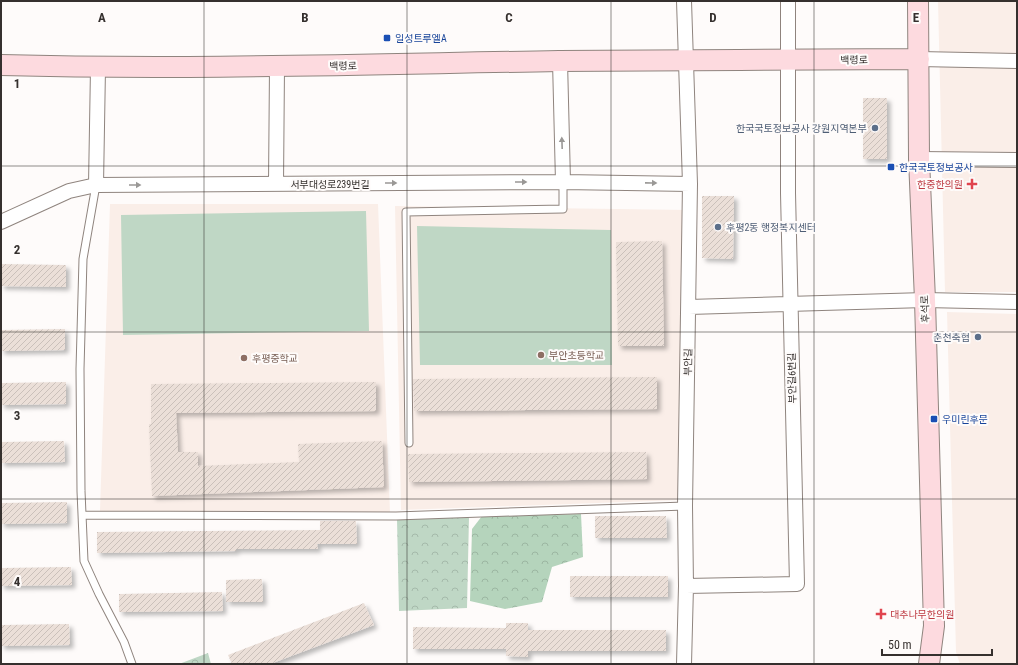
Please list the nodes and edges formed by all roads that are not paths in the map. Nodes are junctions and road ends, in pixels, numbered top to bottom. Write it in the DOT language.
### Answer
graph roads {
  1 [pos="684,1"];
  2 [pos="788,1"];
  3 [pos="918,1"];
  4 [pos="918,59"];
  5 [pos="789,60"];
  6 [pos="560,61"];
  7 [pos="685,61"];
  8 [pos="1017,61"];
  9 [pos="1,66"];
  10 [pos="277,67"];
  11 [pos="98,68"];
  12 [pos="920,159"];
  13 [pos="1017,160"];
  14 [pos="563,182"];
  15 [pos="276,184"];
  16 [pos="690,184"];
  17 [pos="96,185"];
  18 [pos="1,222"];
  19 [pos="925,300"];
  20 [pos="1017,302"];
  21 [pos="791,305"];
  22 [pos="689,307"];
  23 [pos="409,443"];
  24 [pos="685,506"];
  25 [pos="83,515"];
  26 [pos="686,586"];
  27 [pos="132,664"];
  28 [pos="684,664"];
  29 [pos="929,664"];
  1 -- 7 [label="street"];
  2 -- 5 [label="street"];
  3 -- 4 [label="street, 후석로"];
  4 -- 5 [label="street, 백령로"];
  4 -- 8 [label="street"];
  4 -- 12 [label="street, 후석로"];
  5 -- 7 [label="street, 백령로"];
  5 -- 21 [label="street, 부안길6번길"];
  6 -- 7 [label="street, 백령로"];
  6 -- 10 [label="street, 백령로"];
  14 -- 6 [label="street, one-way"];
  7 -- 16 [label="street, 부안길"];
  9 -- 11 [label="street, 백령로"];
  10 -- 11 [label="street, 백령로"];
  10 -- 15 [label="street"];
  11 -- 17 [label="street"];
  12 -- 13 [label="street"];
  12 -- 19 [label="street, 후석로"];
  15 -- 14 [label="street, 서부대성로239번길, one-way"];
  14 -- 16 [label="street, 서부대성로239번길, one-way"];
  14 -- 23 [label="lane"];
  17 -- 15 [label="street, 서부대성로239번길, one-way"];
  16 -- 22 [label="street, 부안길"];
  17 -- 18 [label="street, 서부대성로239번길"];
  17 -- 25 [label="lane"];
  19 -- 20 [label="street"];
  19 -- 21 [label="street"];
  19 -- 29 [label="street, 후석로"];
  21 -- 22 [label="street"];
  21 -- 26 [label="street, 부안길6번길"];
  22 -- 24 [label="street, 부안길"];
  24 -- 25 [label="lane"];
  24 -- 26 [label="street, 부안길"];
  25 -- 27 [label="lane"];
  26 -- 28 [label="street, 부안길"];
}
